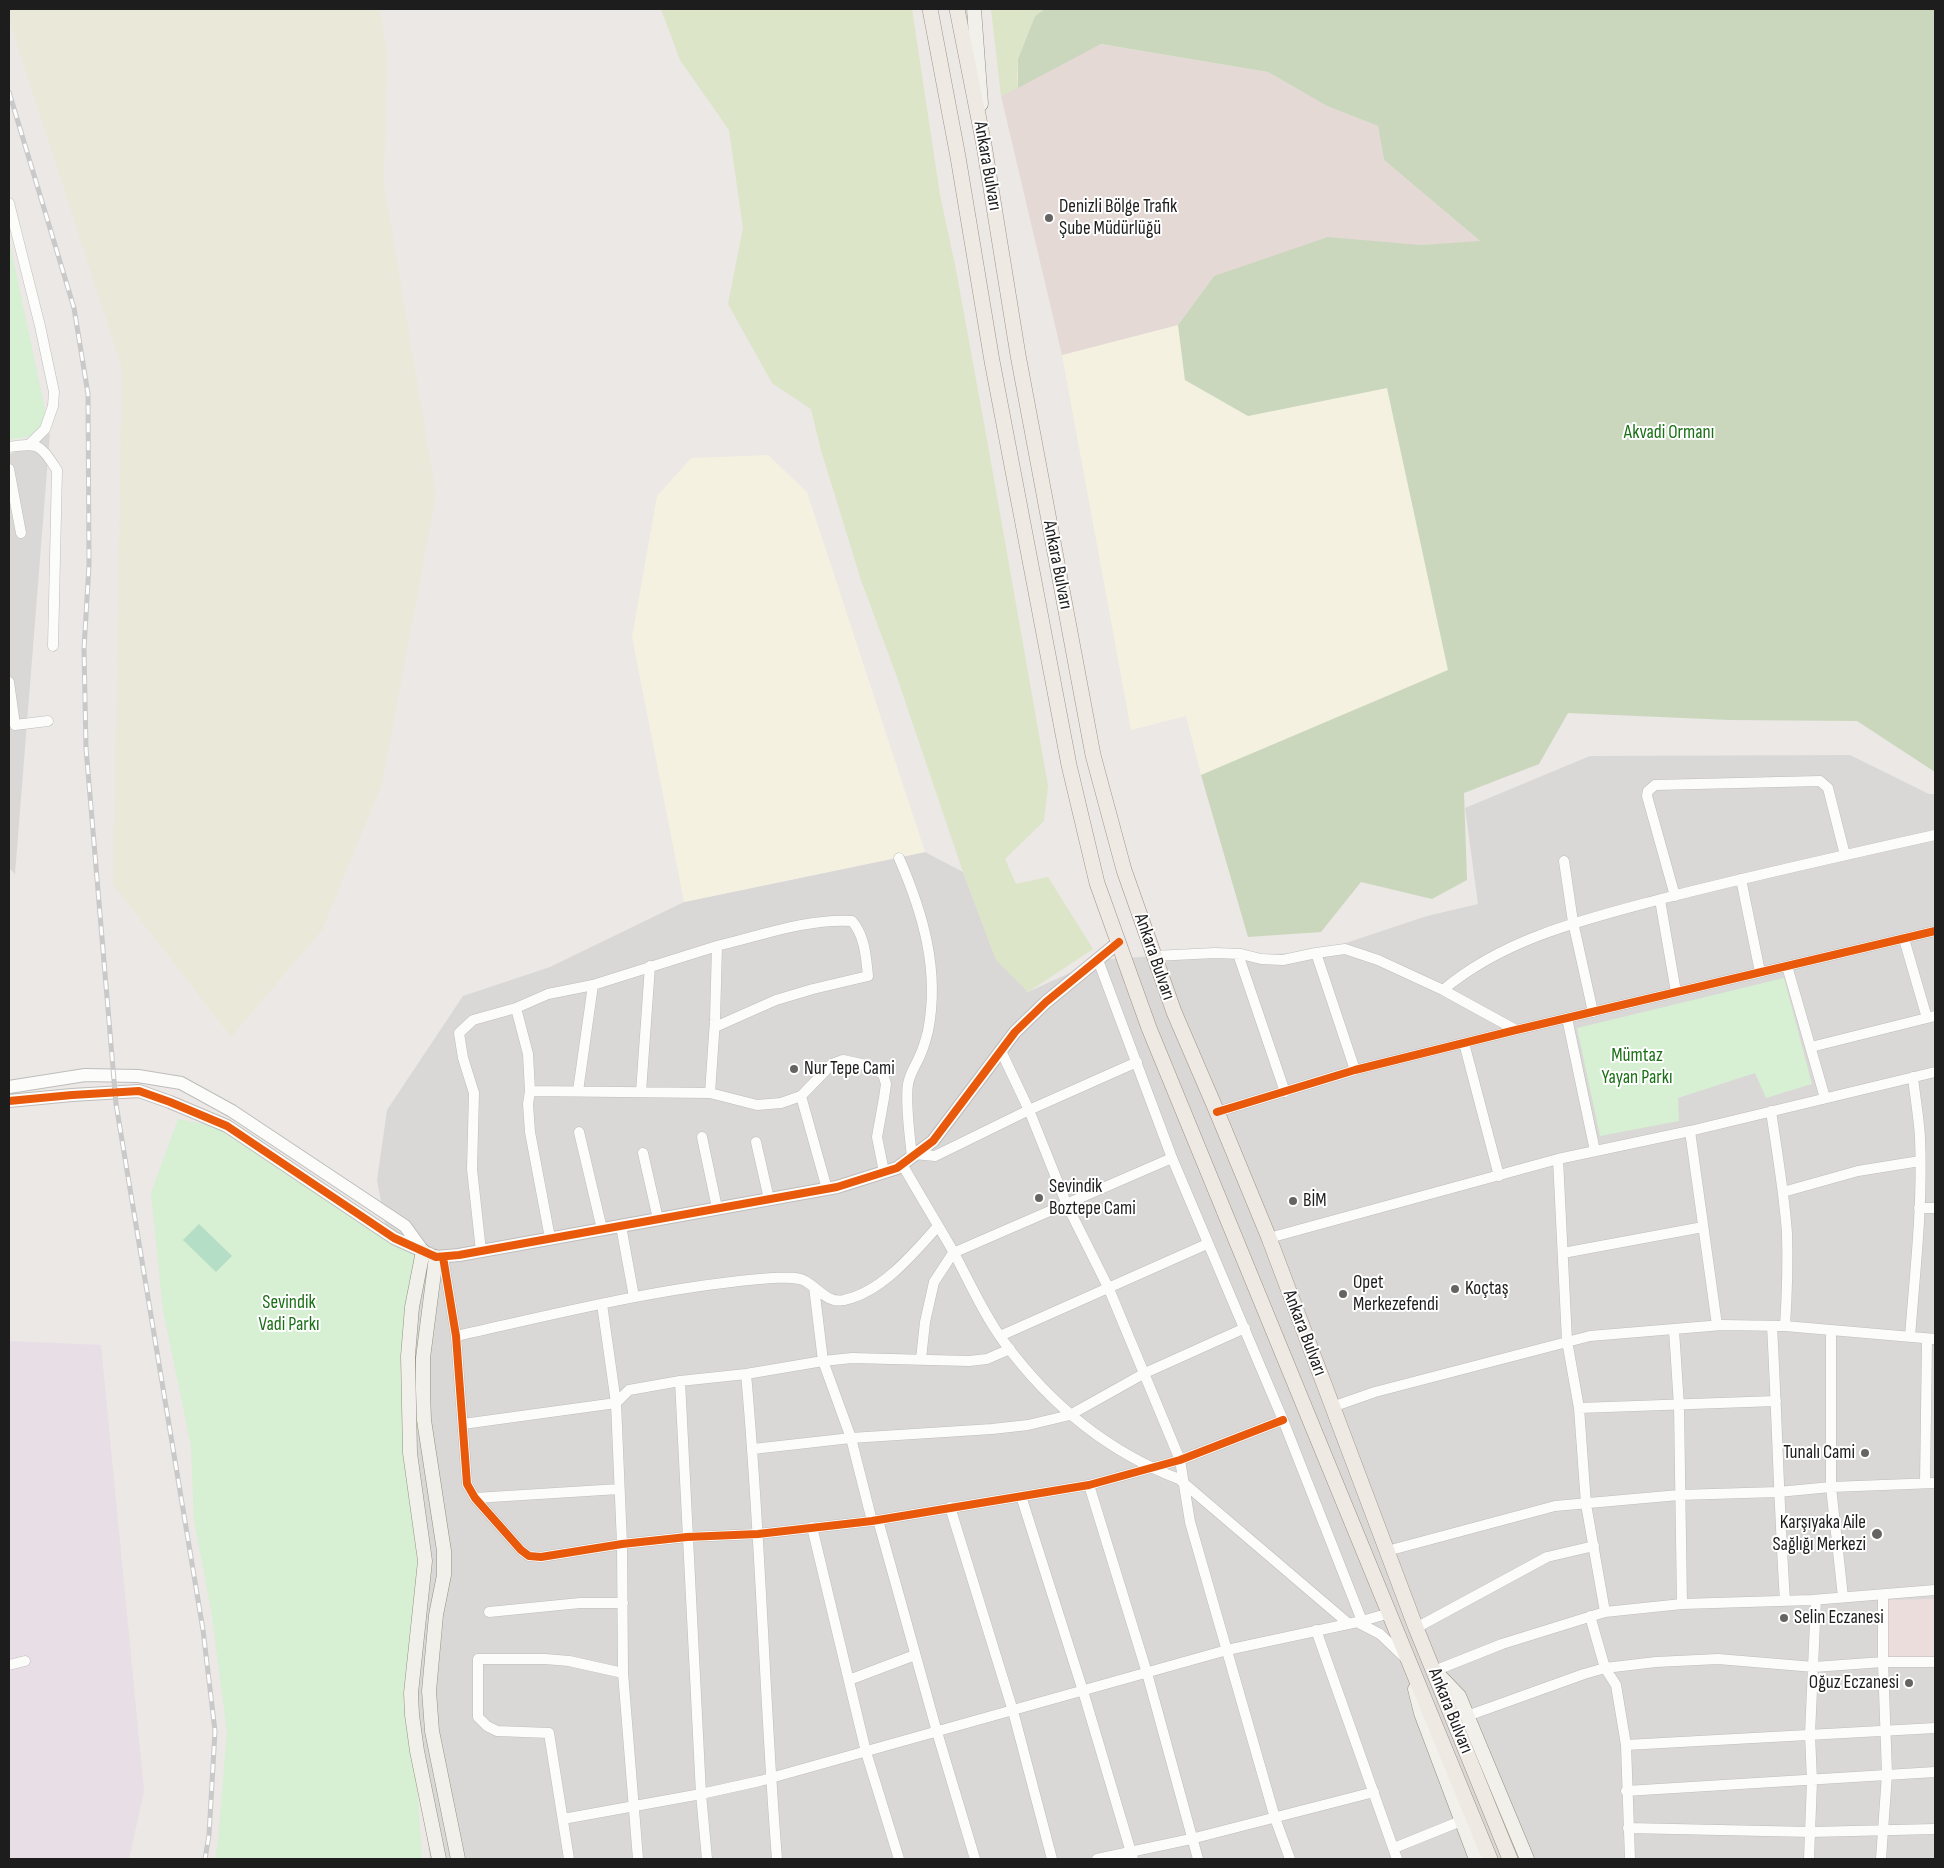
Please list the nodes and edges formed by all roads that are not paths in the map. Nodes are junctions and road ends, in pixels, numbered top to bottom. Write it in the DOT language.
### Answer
graph roads {
  1 [pos="930,9"];
  2 [pos="957,9"];
  3 [pos="974,9"];
  4 [pos="984,145"];
  5 [pos="9,203"];
  6 [pos="30,444"];
  7 [pos="9,447"];
  8 [pos="9,469"];
  9 [pos="21,534"];
  10 [pos="53,646"];
  11 [pos="9,682"];
  12 [pos="48,720"];
  13 [pos="1935,835"];
  14 [pos="1845,855"];
  15 [pos="899,858"];
  16 [pos="1564,861"];
  17 [pos="1741,878"];
  18 [pos="1675,896"];
  19 [pos="1660,900"];
  20 [pos="1573,922"];
  21 [pos="1935,931"];
  22 [pos="1904,939"];
  23 [pos="1119,942"];
  24 [pos="717,946"];
  25 [pos="1316,953"];
  26 [pos="1238,954"];
  27 [pos="1154,956"];
  28 [pos="1098,960"];
  29 [pos="650,966"];
  30 [pos="1787,966"];
  31 [pos="1760,972"];
  32 [pos="594,985"];
  33 [pos="1443,990"];
  34 [pos="1676,992"];
  35 [pos="516,1008"];
  36 [pos="1593,1012"];
  37 [pos="1931,1017"];
  38 [pos="1567,1018"];
  39 [pos="715,1027"];
  40 [pos="1516,1030"];
  41 [pos="1464,1043"];
  42 [pos="1811,1047"];
  43 [pos="1001,1051"];
  44 [pos="1138,1062"];
  45 [pos="1356,1070"];
  46 [pos="1935,1072"];
  47 [pos="1913,1077"];
  48 [pos="9,1087"];
  49 [pos="530,1091"];
  50 [pos="578,1091"];
  51 [pos="641,1092"];
  52 [pos="1285,1092"];
  53 [pos="710,1093"];
  54 [pos="802,1096"];
  55 [pos="1825,1098"];
  56 [pos="9,1101"];
  57 [pos="1029,1110"];
  58 [pos="1771,1111"];
  59 [pos="1217,1112"];
  60 [pos="1690,1130"];
  61 [pos="579,1132"];
  62 [pos="702,1136"];
  63 [pos="756,1142"];
  64 [pos="1595,1151"];
  65 [pos="643,1152"];
  66 [pos="910,1158"];
  67 [pos="1172,1158"];
  68 [pos="1558,1159"];
  69 [pos="1920,1161"];
  70 [pos="884,1172"];
  71 [pos="1499,1176"];
  72 [pos="827,1189"];
  73 [pos="1783,1192"];
  74 [pos="769,1199"];
  75 [pos="1067,1205"];
  76 [pos="717,1208"];
  77 [pos="1920,1208"];
  78 [pos="1935,1208"];
  79 [pos="658,1219"];
  80 [pos="621,1226"];
  81 [pos="938,1226"];
  82 [pos="1703,1227"];
  83 [pos="602,1229"];
  84 [pos="550,1238"];
  85 [pos="1269,1238"];
  86 [pos="1208,1244"];
  87 [pos="481,1250"];
  88 [pos="953,1253"];
  89 [pos="1563,1253"];
  90 [pos="434,1255"];
  91 [pos="814,1287"];
  92 [pos="1109,1289"];
  93 [pos="634,1297"];
  94 [pos="602,1304"];
  95 [pos="1717,1325"];
  96 [pos="1772,1326"];
  97 [pos="1785,1326"];
  98 [pos="1245,1328"];
  99 [pos="1674,1330"];
  100 [pos="1831,1330"];
  101 [pos="456,1336"];
  102 [pos="1000,1336"];
  103 [pos="1910,1337"];
  104 [pos="1931,1339"];
  105 [pos="1567,1342"];
  106 [pos="1010,1349"];
  107 [pos="921,1359"];
  108 [pos="823,1361"];
  109 [pos="1145,1373"];
  110 [pos="746,1374"];
  111 [pos="680,1381"];
  112 [pos="1776,1401"];
  113 [pos="616,1404"];
  114 [pos="1679,1406"];
  115 [pos="1332,1407"];
  116 [pos="1579,1408"];
  117 [pos="1070,1415"];
  118 [pos="1283,1420"];
  119 [pos="463,1424"];
  120 [pos="851,1438"];
  121 [pos="753,1449"];
  122 [pos="1180,1460"];
  123 [pos="1151,1467"];
  124 [pos="1184,1483"];
  125 [pos="1930,1483"];
  126 [pos="1089,1485"];
  127 [pos="1832,1487"];
  128 [pos="620,1489"];
  129 [pos="1778,1492"];
  130 [pos="1679,1495"];
  131 [pos="1021,1496"];
  132 [pos="475,1498"];
  133 [pos="1586,1504"];
  134 [pos="950,1508"];
  135 [pos="875,1521"];
  136 [pos="812,1527"];
  137 [pos="758,1534"];
  138 [pos="686,1536"];
  139 [pos="622,1544"];
  140 [pos="1594,1546"];
  141 [pos="1387,1551"];
  142 [pos="1935,1590"];
  143 [pos="1883,1595"];
  144 [pos="1842,1597"];
  145 [pos="1816,1600"];
  146 [pos="1785,1601"];
  147 [pos="623,1603"];
  148 [pos="1682,1604"];
  149 [pos="489,1612"];
  150 [pos="1605,1612"];
  151 [pos="1390,1613"];
  152 [pos="1590,1616"];
  153 [pos="1356,1622"];
  154 [pos="1416,1628"];
  155 [pos="1316,1630"];
  156 [pos="1227,1650"];
  157 [pos="915,1655"];
  158 [pos="25,1661"];
  159 [pos="1409,1661"];
  160 [pos="1882,1662"];
  161 [pos="1935,1662"];
  162 [pos="9,1666"];
  163 [pos="1605,1668"];
  164 [pos="1814,1668"];
  165 [pos="1434,1671"];
  166 [pos="623,1673"];
  167 [pos="1147,1673"];
  168 [pos="849,1680"];
  169 [pos="1083,1691"];
  170 [pos="1013,1711"];
  171 [pos="1467,1716"];
  172 [pos="1935,1728"];
  173 [pos="1885,1730"];
  174 [pos="937,1732"];
  175 [pos="1810,1734"];
  176 [pos="1626,1745"];
  177 [pos="866,1752"];
  178 [pos="1935,1772"];
  179 [pos="1887,1774"];
  180 [pos="770,1778"];
  181 [pos="1812,1781"];
  182 [pos="1626,1791"];
  183 [pos="1374,1792"];
  184 [pos="701,1794"];
  185 [pos="633,1806"];
  186 [pos="1275,1818"];
  187 [pos="563,1819"];
  188 [pos="1461,1821"];
  189 [pos="1628,1828"];
  190 [pos="1935,1829"];
  191 [pos="1884,1830"];
  192 [pos="1811,1832"];
  193 [pos="1191,1839"];
  194 [pos="1394,1848"];
  195 [pos="1132,1855"];
  196 [pos="438,1858"];
  197 [pos="458,1859"];
  198 [pos="569,1859"];
  199 [pos="638,1859"];
  200 [pos="707,1859"];
  201 [pos="777,1859"];
  202 [pos="899,1859"];
  203 [pos="975,1859"];
  204 [pos="1052,1859"];
  205 [pos="1098,1859"];
  206 [pos="1198,1859"];
  207 [pos="1290,1859"];
  208 [pos="1397,1859"];
  209 [pos="1476,1859"];
  210 [pos="1490,1859"];
  211 [pos="1510,1859"];
  212 [pos="1527,1859"];
  213 [pos="1630,1859"];
  214 [pos="1809,1859"];
  215 [pos="1882,1859"];
  1 -- 23 [label="main road, Ankara Bulvarı"];
  2 -- 4 [label="main road, Ankara Bulvarı"];
  3 -- 4 [label="main road"];
  4 -- 27 [label="main road, Ankara Bulvarı"];
  5 -- 6 [label="street"];
  6 -- 7 [label="street"];
  6 -- 10 [label="street"];
  8 -- 9 [label="street"];
  11 -- 12 [label="street"];
  13 -- 14 [label="street"];
  14 -- 17 [label="street"];
  14 -- 18 [label="street"];
  15 -- 66 [label="street"];
  16 -- 20 [label="street"];
  17 -- 18 [label="street"];
  17 -- 31 [label="street"];
  18 -- 19 [label="street"];
  19 -- 20 [label="street"];
  19 -- 34 [label="street"];
  20 -- 33 [label="street"];
  20 -- 36 [label="street"];
  21 -- 22 [label="street"];
  22 -- 30 [label="street"];
  22 -- 37 [label="street"];
  23 -- 28 [label="street"];
  23 -- 151 [label="main road, Ankara Bulvarı"];
  24 -- 29 [label="street"];
  24 -- 39 [label="street"];
  24 -- 39 [label="street"];
  25 -- 26 [label="street"];
  25 -- 33 [label="street"];
  25 -- 45 [label="street"];
  26 -- 27 [label="street"];
  26 -- 52 [label="street"];
  27 -- 59 [label="main road, Ankara Bulvarı"];
  28 -- 43 [label="street"];
  28 -- 44 [label="street"];
  29 -- 32 [label="street"];
  29 -- 51 [label="street"];
  30 -- 31 [label="street"];
  30 -- 42 [label="street"];
  31 -- 34 [label="street"];
  32 -- 35 [label="street"];
  32 -- 50 [label="street"];
  33 -- 40 [label="street"];
  34 -- 36 [label="street"];
  35 -- 49 [label="street"];
  35 -- 87 [label="street"];
  36 -- 38 [label="street"];
  37 -- 42 [label="street"];
  38 -- 40 [label="street"];
  38 -- 64 [label="street"];
  39 -- 53 [label="street"];
  40 -- 41 [label="street"];
  41 -- 45 [label="street"];
  41 -- 71 [label="street"];
  42 -- 55 [label="street"];
  43 -- 57 [label="street"];
  43 -- 66 [label="street"];
  44 -- 57 [label="street"];
  44 -- 67 [label="street"];
  45 -- 52 [label="street"];
  46 -- 47 [label="street"];
  47 -- 55 [label="street"];
  47 -- 69 [label="street"];
  48 -- 90 [label="street"];
  49 -- 50 [label="street"];
  49 -- 84 [label="street"];
  50 -- 51 [label="street"];
  51 -- 53 [label="street"];
  52 -- 59 [label="street"];
  53 -- 54 [label="street"];
  54 -- 70 [label="street"];
  54 -- 72 [label="street"];
  55 -- 58 [label="street"];
  56 -- 90 [label="street"];
  57 -- 66 [label="street"];
  57 -- 75 [label="street"];
  58 -- 60 [label="street"];
  58 -- 73 [label="street"];
  59 -- 85 [label="main road, Ankara Bulvarı"];
  60 -- 64 [label="street"];
  60 -- 82 [label="street"];
  61 -- 83 [label="street"];
  62 -- 76 [label="street"];
  63 -- 74 [label="street"];
  64 -- 68 [label="street"];
  65 -- 79 [label="street"];
  66 -- 70 [label="street"];
  66 -- 81 [label="street, Ankara Bulvarı"];
  67 -- 75 [label="street"];
  67 -- 86 [label="street"];
  68 -- 71 [label="street"];
  68 -- 89 [label="street"];
  69 -- 73 [label="street"];
  69 -- 77 [label="street"];
  70 -- 72 [label="street"];
  71 -- 85 [label="street"];
  72 -- 74 [label="street"];
  73 -- 97 [label="street"];
  74 -- 76 [label="street"];
  75 -- 88 [label="street"];
  75 -- 92 [label="street"];
  76 -- 79 [label="street"];
  77 -- 78 [label="street"];
  77 -- 103 [label="street"];
  79 -- 80 [label="street"];
  80 -- 83 [label="street"];
  80 -- 93 [label="street"];
  81 -- 88 [label="street, Ankara Bulvarı"];
  81 -- 91 [label="street"];
  82 -- 89 [label="street"];
  82 -- 95 [label="street"];
  83 -- 84 [label="street"];
  84 -- 87 [label="street"];
  85 -- 115 [label="main road, Ankara Bulvarı"];
  86 -- 92 [label="street"];
  86 -- 98 [label="street"];
  87 -- 90 [label="street"];
  88 -- 102 [label="street, Ankara Bulvarı"];
  88 -- 107 [label="street"];
  89 -- 105 [label="street"];
  90 -- 101 [label="street"];
  90 -- 196 [label="main road"];
  90 -- 197 [label="main road"];
  91 -- 93 [label="street"];
  91 -- 108 [label="street"];
  92 -- 102 [label="street"];
  92 -- 109 [label="street"];
  93 -- 94 [label="street"];
  94 -- 101 [label="street"];
  94 -- 113 [label="street"];
  95 -- 96 [label="street"];
  95 -- 99 [label="street"];
  96 -- 97 [label="street"];
  96 -- 112 [label="street"];
  97 -- 100 [label="street"];
  98 -- 109 [label="street"];
  98 -- 118 [label="street"];
  99 -- 105 [label="street"];
  99 -- 114 [label="street"];
  100 -- 103 [label="street"];
  100 -- 127 [label="street"];
  101 -- 119 [label="street"];
  102 -- 106 [label="street, Ankara Bulvarı"];
  103 -- 104 [label="street"];
  104 -- 125 [label="street"];
  105 -- 115 [label="street"];
  105 -- 116 [label="street"];
  106 -- 107 [label="street"];
  106 -- 117 [label="street, Ankara Bulvarı"];
  107 -- 108 [label="street"];
  108 -- 110 [label="street"];
  108 -- 120 [label="street"];
  109 -- 117 [label="street"];
  109 -- 122 [label="street"];
  110 -- 111 [label="street"];
  110 -- 121 [label="street"];
  111 -- 113 [label="street"];
  111 -- 138 [label="street"];
  112 -- 114 [label="street"];
  112 -- 129 [label="street"];
  113 -- 119 [label="street"];
  113 -- 128 [label="street"];
  114 -- 116 [label="street"];
  114 -- 130 [label="street"];
  115 -- 141 [label="main road, Ankara Bulvarı"];
  116 -- 133 [label="street"];
  117 -- 120 [label="street"];
  117 -- 123 [label="street, Ankara Bulvarı"];
  118 -- 122 [label="street"];
  118 -- 153 [label="street"];
  119 -- 132 [label="street"];
  120 -- 121 [label="street"];
  120 -- 135 [label="street"];
  121 -- 137 [label="street"];
  122 -- 123 [label="street"];
  122 -- 124 [label="street"];
  123 -- 124 [label="street, Ankara Bulvarı"];
  123 -- 126 [label="street"];
  124 -- 153 [label="street, Ankara Bulvarı"];
  124 -- 156 [label="street"];
  125 -- 127 [label="street"];
  126 -- 131 [label="street"];
  126 -- 167 [label="street"];
  127 -- 129 [label="street"];
  127 -- 144 [label="street"];
  128 -- 132 [label="street"];
  128 -- 139 [label="street"];
  129 -- 130 [label="street"];
  129 -- 146 [label="street"];
  130 -- 133 [label="street"];
  130 -- 148 [label="street"];
  131 -- 134 [label="street"];
  131 -- 169 [label="street"];
  132 -- 139 [label="street"];
  133 -- 140 [label="street"];
  133 -- 141 [label="street"];
  134 -- 135 [label="street"];
  134 -- 170 [label="street"];
  135 -- 136 [label="street"];
  135 -- 157 [label="street"];
  136 -- 137 [label="street"];
  136 -- 168 [label="street"];
  137 -- 138 [label="street"];
  137 -- 180 [label="street"];
  138 -- 139 [label="street"];
  138 -- 184 [label="street"];
  139 -- 147 [label="street"];
  140 -- 150 [label="street"];
  140 -- 154 [label="street"];
  141 -- 154 [label="main road, Ankara Bulvarı"];
  142 -- 143 [label="street"];
  143 -- 144 [label="street"];
  143 -- 160 [label="street"];
  144 -- 145 [label="street"];
  145 -- 146 [label="street"];
  145 -- 164 [label="street"];
  146 -- 148 [label="street"];
  147 -- 149 [label="street"];
  147 -- 166 [label="street"];
  148 -- 150 [label="street"];
  150 -- 152 [label="street"];
  151 -- 153 [label="street"];
  151 -- 159 [label="main road, Ankara Bulvarı"];
  152 -- 163 [label="street"];
  152 -- 165 [label="street"];
  153 -- 155 [label="street"];
  153 -- 159 [label="street, Ankara Bulvarı"];
  154 -- 165 [label="main road, Ankara Bulvarı"];
  155 -- 156 [label="street"];
  155 -- 183 [label="street"];
  156 -- 167 [label="street"];
  156 -- 186 [label="street"];
  157 -- 168 [label="street"];
  157 -- 174 [label="street"];
  158 -- 162 [label="street"];
  159 -- 188 [label="main road"];
  159 -- 210 [label="main road, Ankara Bulvarı"];
  160 -- 161 [label="street"];
  160 -- 164 [label="street"];
  160 -- 173 [label="street"];
  163 -- 164 [label="street"];
  163 -- 171 [label="street"];
  163 -- 176 [label="street"];
  164 -- 175 [label="street"];
  165 -- 171 [label="main road"];
  165 -- 211 [label="main road, Ankara Bulvarı"];
  166 -- 185 [label="street"];
  166 -- 187 [label="street"];
  167 -- 169 [label="street"];
  167 -- 193 [label="street"];
  168 -- 177 [label="street"];
  169 -- 170 [label="street"];
  169 -- 195 [label="street"];
  170 -- 174 [label="street"];
  170 -- 204 [label="street"];
  171 -- 212 [label="main road"];
  172 -- 173 [label="street"];
  173 -- 175 [label="street"];
  173 -- 179 [label="street"];
  174 -- 177 [label="street"];
  174 -- 203 [label="street"];
  175 -- 176 [label="street"];
  175 -- 181 [label="street"];
  176 -- 182 [label="street"];
  177 -- 180 [label="street"];
  177 -- 202 [label="street"];
  178 -- 179 [label="street"];
  179 -- 181 [label="street"];
  179 -- 191 [label="street"];
  180 -- 184 [label="street"];
  180 -- 201 [label="street"];
  181 -- 182 [label="street"];
  181 -- 192 [label="street"];
  182 -- 189 [label="street"];
  183 -- 186 [label="street"];
  183 -- 194 [label="street"];
  184 -- 185 [label="street"];
  184 -- 200 [label="street"];
  185 -- 187 [label="street"];
  185 -- 199 [label="street"];
  186 -- 193 [label="street"];
  186 -- 207 [label="street"];
  187 -- 198 [label="street"];
  188 -- 194 [label="street"];
  188 -- 209 [label="main road"];
  189 -- 192 [label="street"];
  189 -- 213 [label="street"];
  190 -- 191 [label="street"];
  191 -- 192 [label="street"];
  191 -- 215 [label="street"];
  192 -- 214 [label="street"];
  193 -- 195 [label="street"];
  193 -- 206 [label="street"];
  194 -- 208 [label="street"];
  195 -- 205 [label="street"];
}
